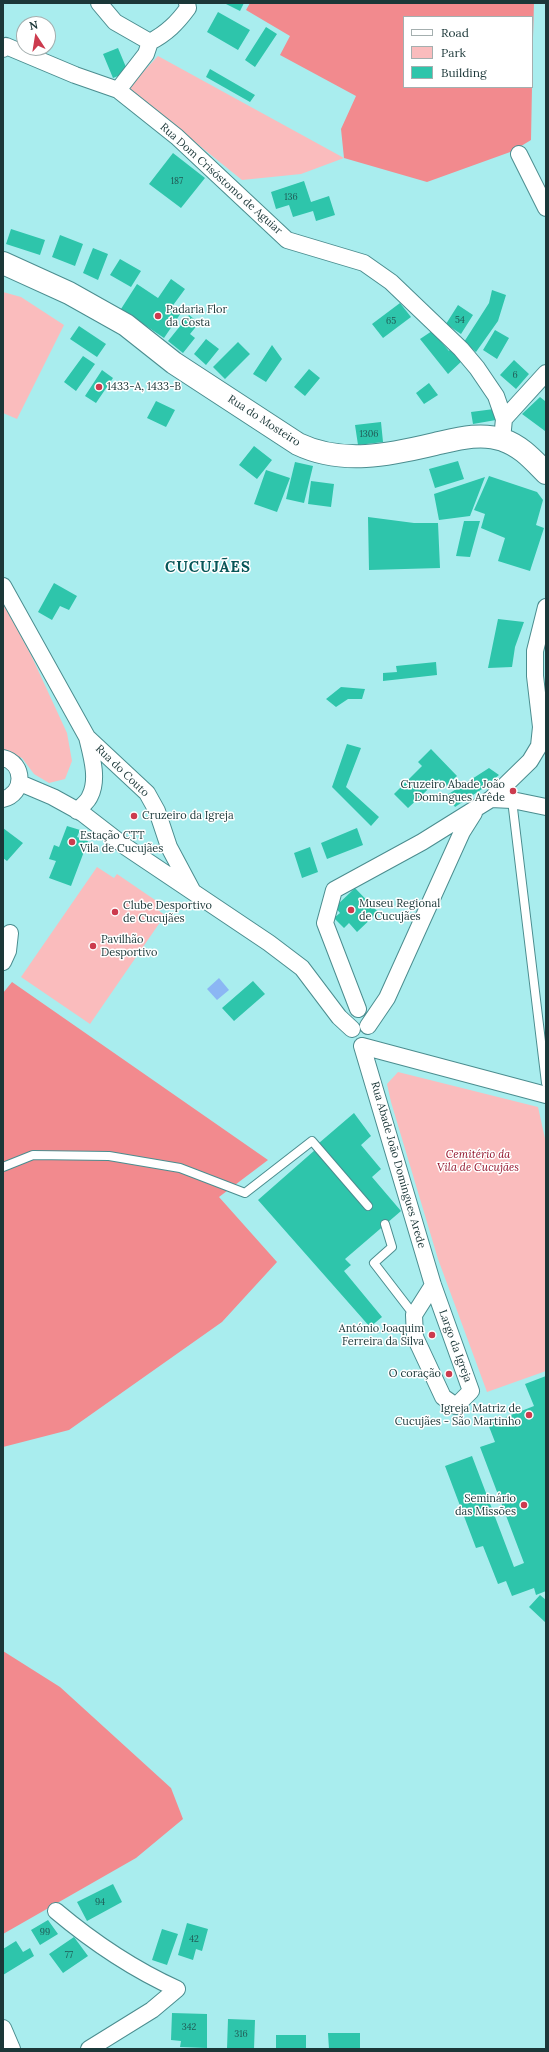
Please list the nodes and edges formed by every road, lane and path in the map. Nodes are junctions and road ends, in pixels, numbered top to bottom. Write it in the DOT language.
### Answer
graph roads {
  1 [pos="99,3"];
  2 [pos="187,3"];
  3 [pos="150,42"];
  4 [pos="4,48"];
  5 [pos="118,90"];
  6 [pos="519,154"];
  7 [pos="546,208"];
  8 [pos="3,263"];
  9 [pos="546,373"];
  10 [pos="503,429"];
  11 [pos="546,473"];
  12 [pos="3,586"];
  13 [pos="546,607"];
  14 [pos="87,737"];
  15 [pos="3,758"];
  16 [pos="20,783"];
  17 [pos="3,799"];
  18 [pos="512,800"];
  19 [pos="485,803"];
  20 [pos="546,807"];
  21 [pos="77,811"];
  22 [pos="194,893"];
  23 [pos="10,933"];
  24 [pos="3,962"];
  25 [pos="358,1009"];
  26 [pos="368,1026"];
  27 [pos="352,1029"];
  28 [pos="362,1046"];
  29 [pos="546,1083"];
  30 [pos="546,1094"];
  31 [pos="3,1167"];
  32 [pos="368,1206"];
  33 [pos="385,1224"];
  34 [pos="433,1285"];
  35 [pos="414,1315"];
  36 [pos="56,1911"];
  37 [pos="3,2028"];
  38 [pos="12,2049"];
  39 [pos="89,2049"];
  1 -- 3 [label="street"];
  2 -- 3 [label="street"];
  3 -- 5 [label="street"];
  4 -- 5 [label="street, Rua Dom Crisóstomo de Aguiar"];
  5 -- 10 [label="street, Rua Dom Crisóstomo de Aguiar"];
  6 -- 7 [label="street"];
  8 -- 10 [label="main road, Rua do Mosteiro"];
  9 -- 10 [label="street"];
  10 -- 11 [label="main road, Rua do Mosteiro"];
  12 -- 14 [label="street, Rua do Couto"];
  13 -- 19 [label="street"];
  14 -- 21 [label="street, Rua do Couto"];
  14 -- 22 [label="street, Rua do Couto"];
  15 -- 16 [label="street"];
  16 -- 17 [label="street"];
  16 -- 21 [label="street"];
  18 -- 19 [label="street"];
  18 -- 20 [label="street"];
  18 -- 29 [label="lane"];
  19 -- 25 [label="street"];
  19 -- 26 [label="street"];
  21 -- 22 [label="street"];
  22 -- 27 [label="street"];
  23 -- 24 [label="street"];
  26 -- 27 [label="street"];
  26 -- 28 [label="street"];
  27 -- 28 [label="street"];
  28 -- 30 [label="street"];
  28 -- 34 [label="street, Rua Abade João Domingues Arede"];
  31 -- 32 [label="lane"];
  33 -- 35 [label="lane"];
  34 -- 35 [label="street"];
  34 -- 35 [label="street, Largo da Igreja"];
  36 -- 39 [label="street"];
  37 -- 38 [label="street"];
}
